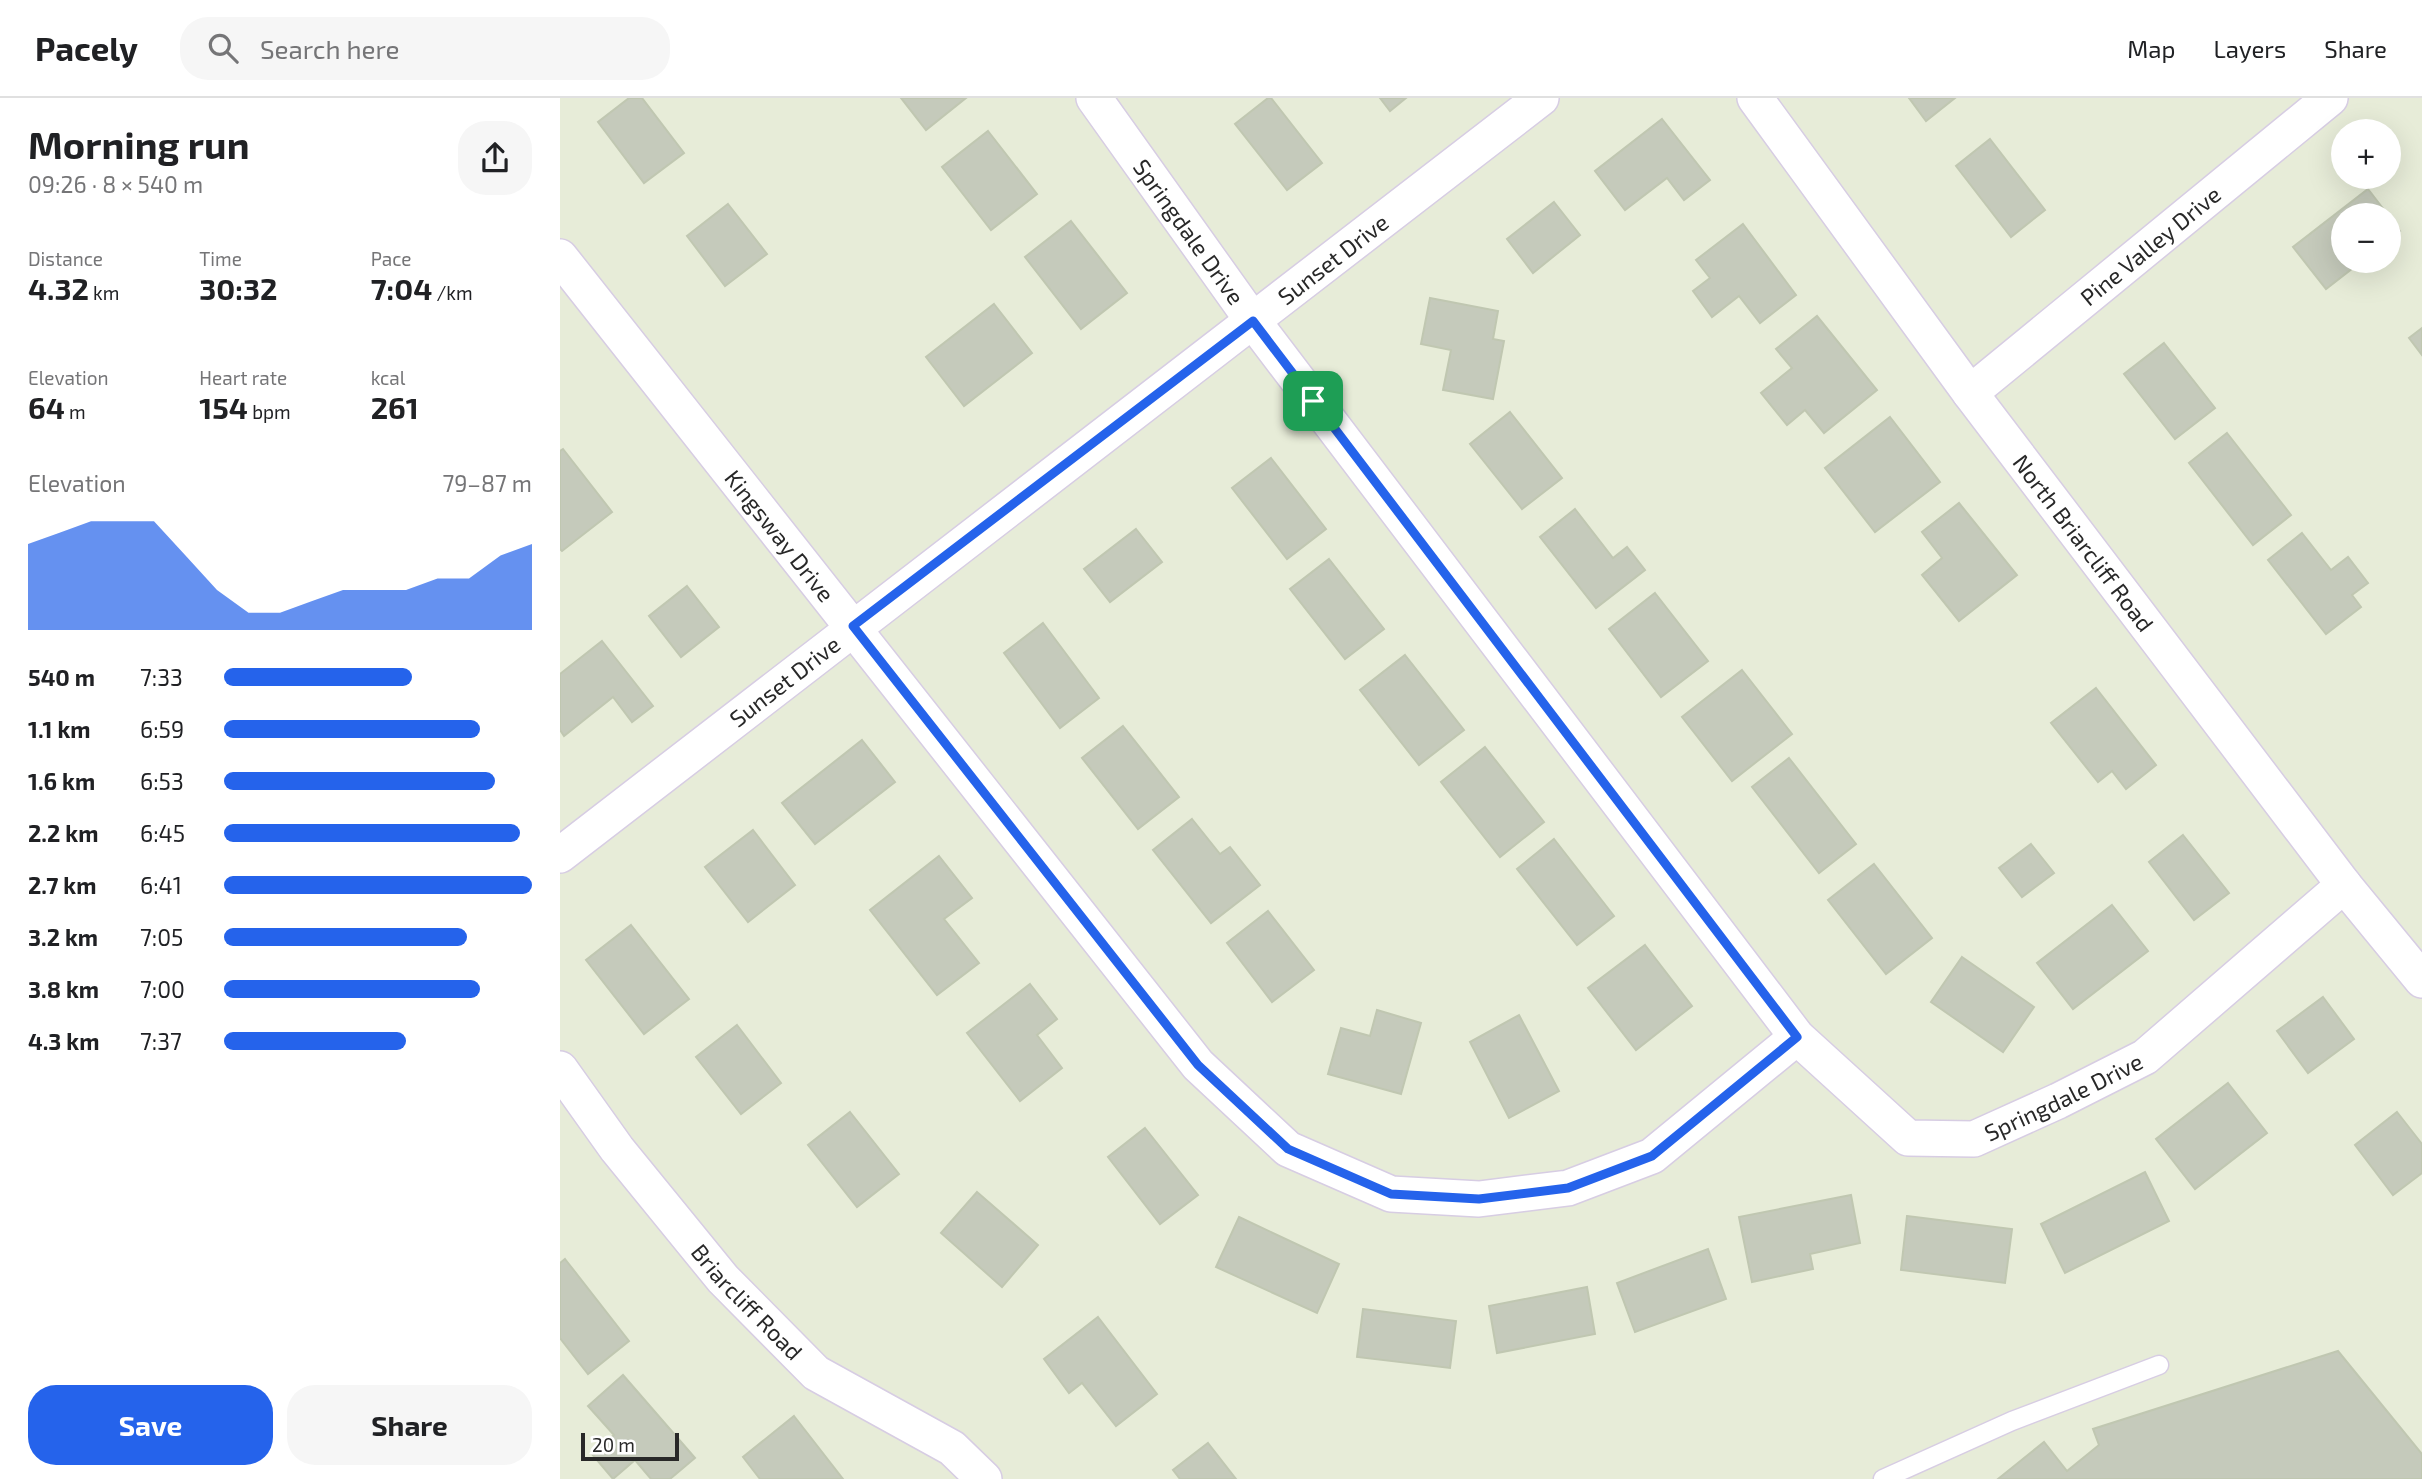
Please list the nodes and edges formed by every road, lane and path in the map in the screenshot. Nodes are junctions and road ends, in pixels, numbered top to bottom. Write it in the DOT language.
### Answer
graph roads {
  1 [pos="1094,98"];
  2 [pos="1541,98"];
  3 [pos="1755,98"];
  4 [pos="2330,98"];
  5 [pos="560,257"];
  6 [pos="1253,321"];
  7 [pos="1970,393"];
  8 [pos="853,626"];
  9 [pos="560,855"];
  10 [pos="2344,885"];
  11 [pos="2422,980"];
  12 [pos="1797,1037"];
  13 [pos="560,1069"];
  14 [pos="2159,1365"];
  15 [pos="984,1479"];
  16 [pos="1883,1479"];
  1 -- 6 [label="street, Springdale Drive"];
  2 -- 6 [label="street, Sunset Drive"];
  3 -- 7 [label="street, North Briarcliff Road"];
  4 -- 7 [label="street, Pine Valley Drive"];
  5 -- 8 [label="street, Kingsway Drive"];
  6 -- 8 [label="street, Sunset Drive"];
  6 -- 12 [label="street, Springdale Drive"];
  7 -- 10 [label="street, North Briarcliff Road"];
  8 -- 9 [label="street, Sunset Drive"];
  8 -- 12 [label="street, Kingsway Drive"];
  10 -- 11 [label="street, North Briarcliff Road"];
  10 -- 12 [label="street, Springdale Drive"];
  13 -- 15 [label="street, Briarcliff Road"];
  14 -- 16 [label="lane"];
}
